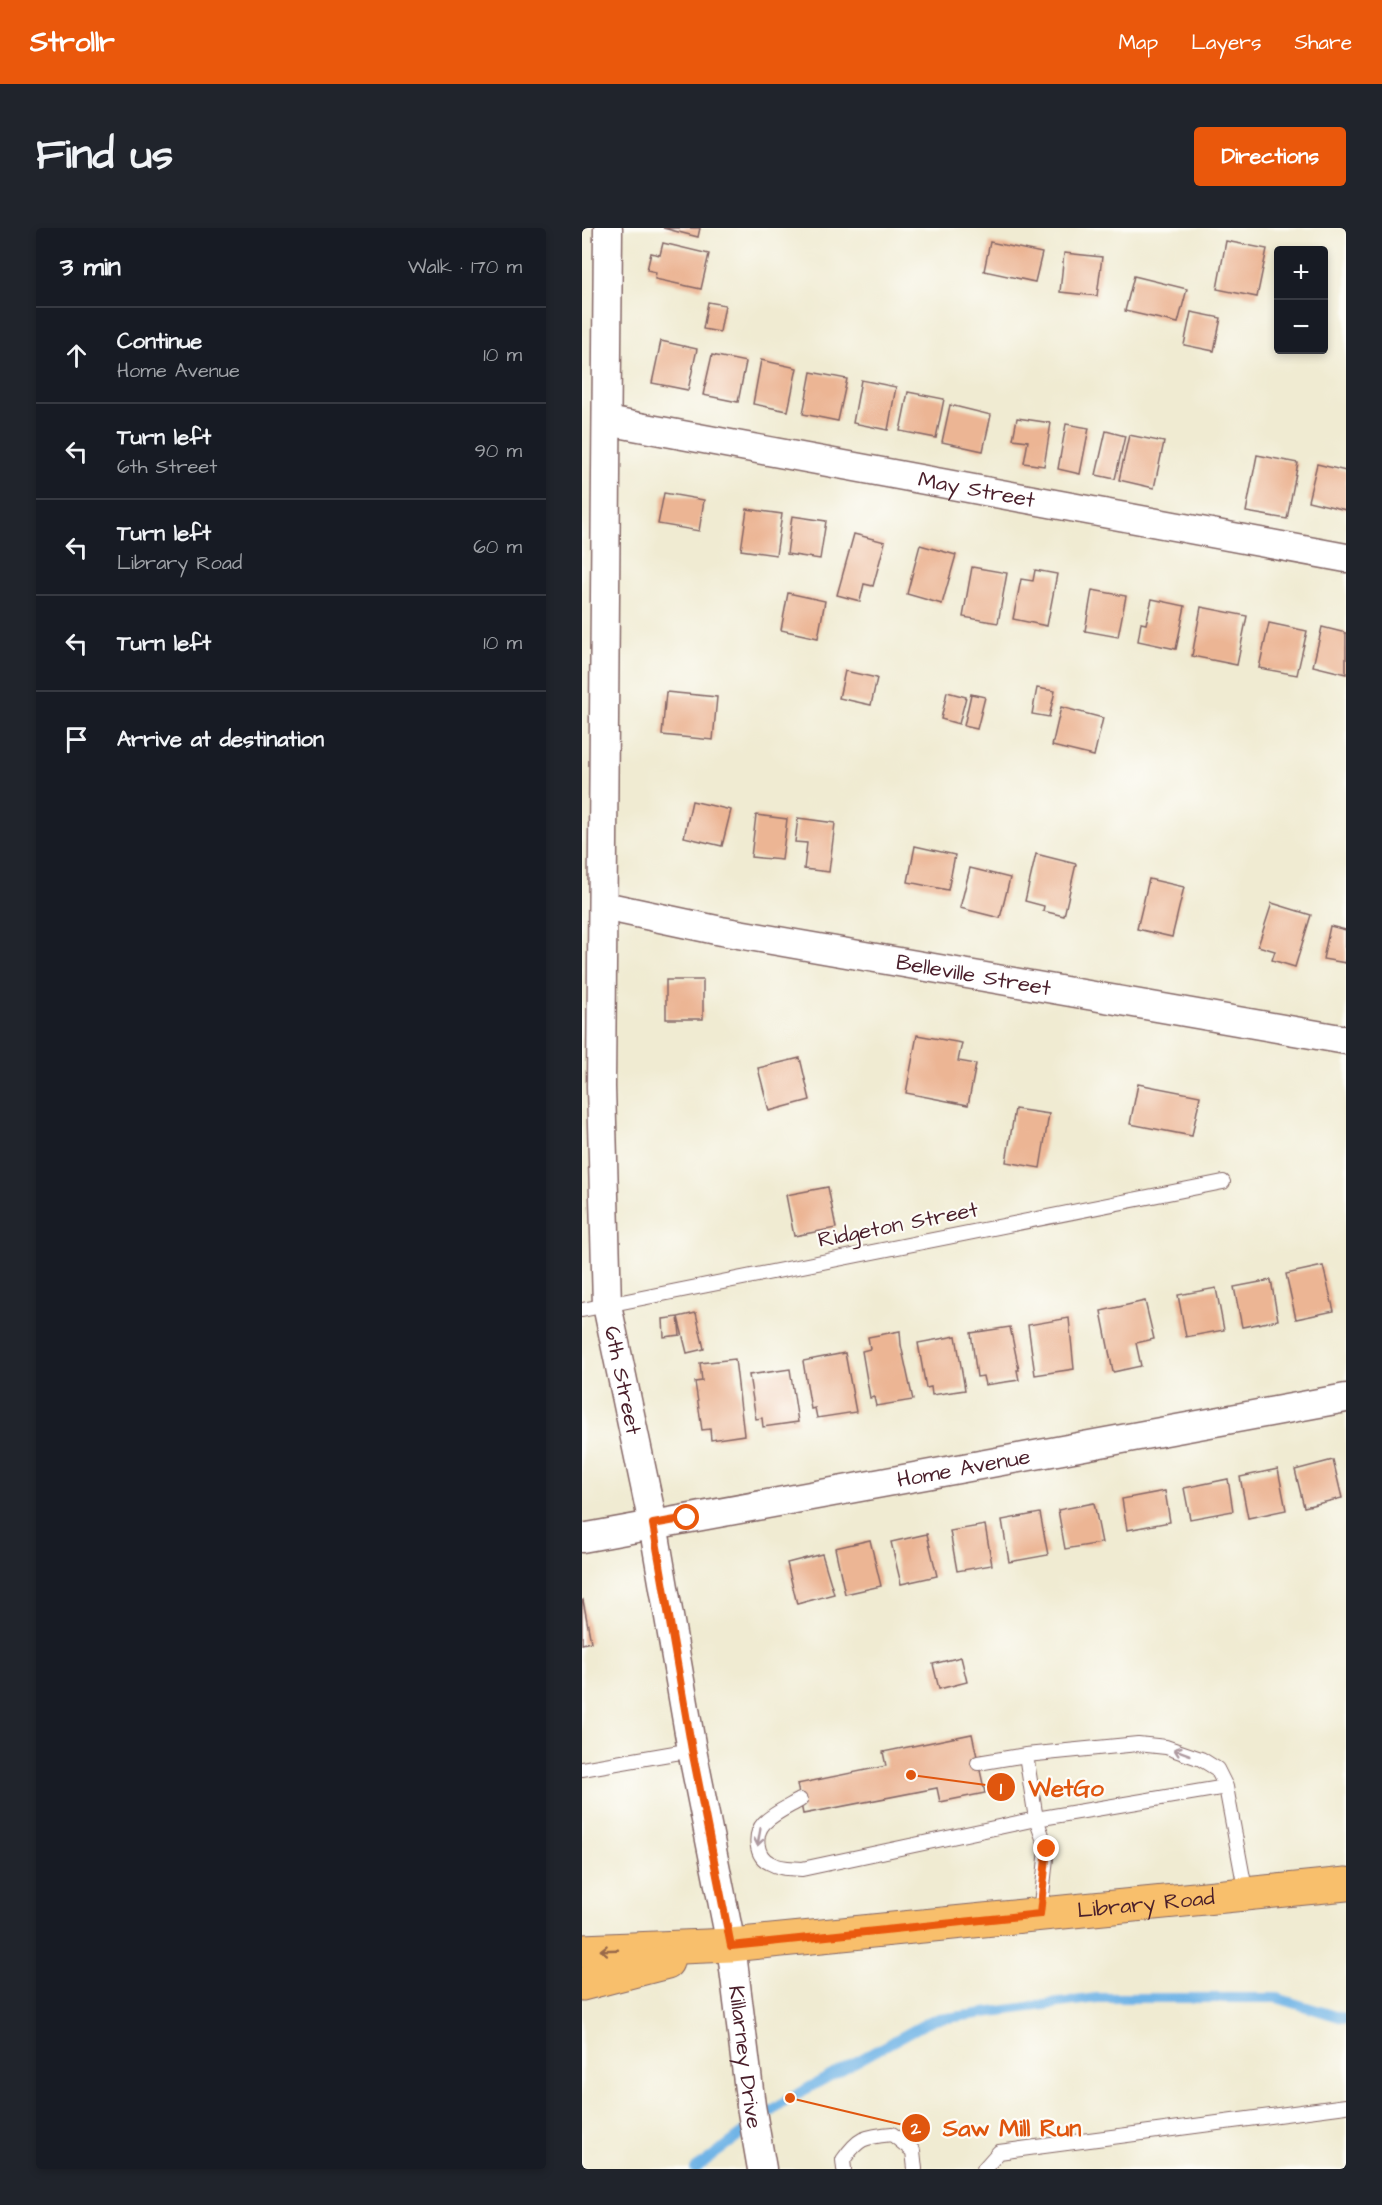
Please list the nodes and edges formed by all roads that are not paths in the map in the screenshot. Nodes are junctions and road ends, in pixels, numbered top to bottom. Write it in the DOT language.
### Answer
graph roads {
  1 [pos="608,228"];
  2 [pos="607,422"];
  3 [pos="1346,558"];
  4 [pos="593,598"];
  5 [pos="604,906"];
  6 [pos="1346,1040"];
  7 [pos="591,1089"];
  8 [pos="1223,1182"];
  9 [pos="594,1307"];
  10 [pos="1346,1398"];
  11 [pos="653,1524"];
  12 [pos="582,1538"];
  13 [pos="692,1750"];
  14 [pos="1026,1755"];
  15 [pos="978,1763"];
  16 [pos="582,1769"];
  17 [pos="1226,1787"];
  18 [pos="800,1800"];
  19 [pos="1036,1819"];
  20 [pos="1346,1884"];
  21 [pos="1246,1894"];
  22 [pos="1040,1914"];
  23 [pos="731,1946"];
  24 [pos="582,1951"];
  25 [pos="582,1984"];
  26 [pos="1346,2106"];
  27 [pos="762,2169"];
  28 [pos="844,2169"];
  29 [pos="915,2169"];
  30 [pos="984,2169"];
  1 -- 2 [label="street, 6th Street"];
  2 -- 3 [label="street, May Street"];
  2 -- 4 [label="street, 6th Street"];
  4 -- 5 [label="street, 6th Street"];
  5 -- 6 [label="street, Belleville Street"];
  5 -- 7 [label="street, 6th Street"];
  7 -- 9 [label="street, 6th Street"];
  8 -- 9 [label="lane, Ridgeton Street"];
  9 -- 11 [label="street, 6th Street"];
  10 -- 11 [label="street, Home Avenue"];
  11 -- 12 [label="street, Home Avenue"];
  11 -- 13 [label="street, 6th Street"];
  13 -- 16 [label="lane"];
  13 -- 23 [label="street, 6th Street"];
  14 -- 15 [label="lane"];
  17 -- 14 [label="lane, one-way"];
  14 -- 19 [label="lane"];
  17 -- 19 [label="lane"];
  17 -- 21 [label="lane"];
  18 -- 19 [label="lane, one-way"];
  19 -- 22 [label="lane"];
  20 -- 21 [label="main road, Library Road"];
  21 -- 22 [label="main road, Library Road"];
  22 -- 23 [label="main road, Library Road"];
  23 -- 24 [label="main road, Library Road, one-way"];
  23 -- 25 [label="main road, Library Road"];
  23 -- 27 [label="street, Killarney Drive"];
  26 -- 30 [label="lane"];
  28 -- 29 [label="lane"];
}
